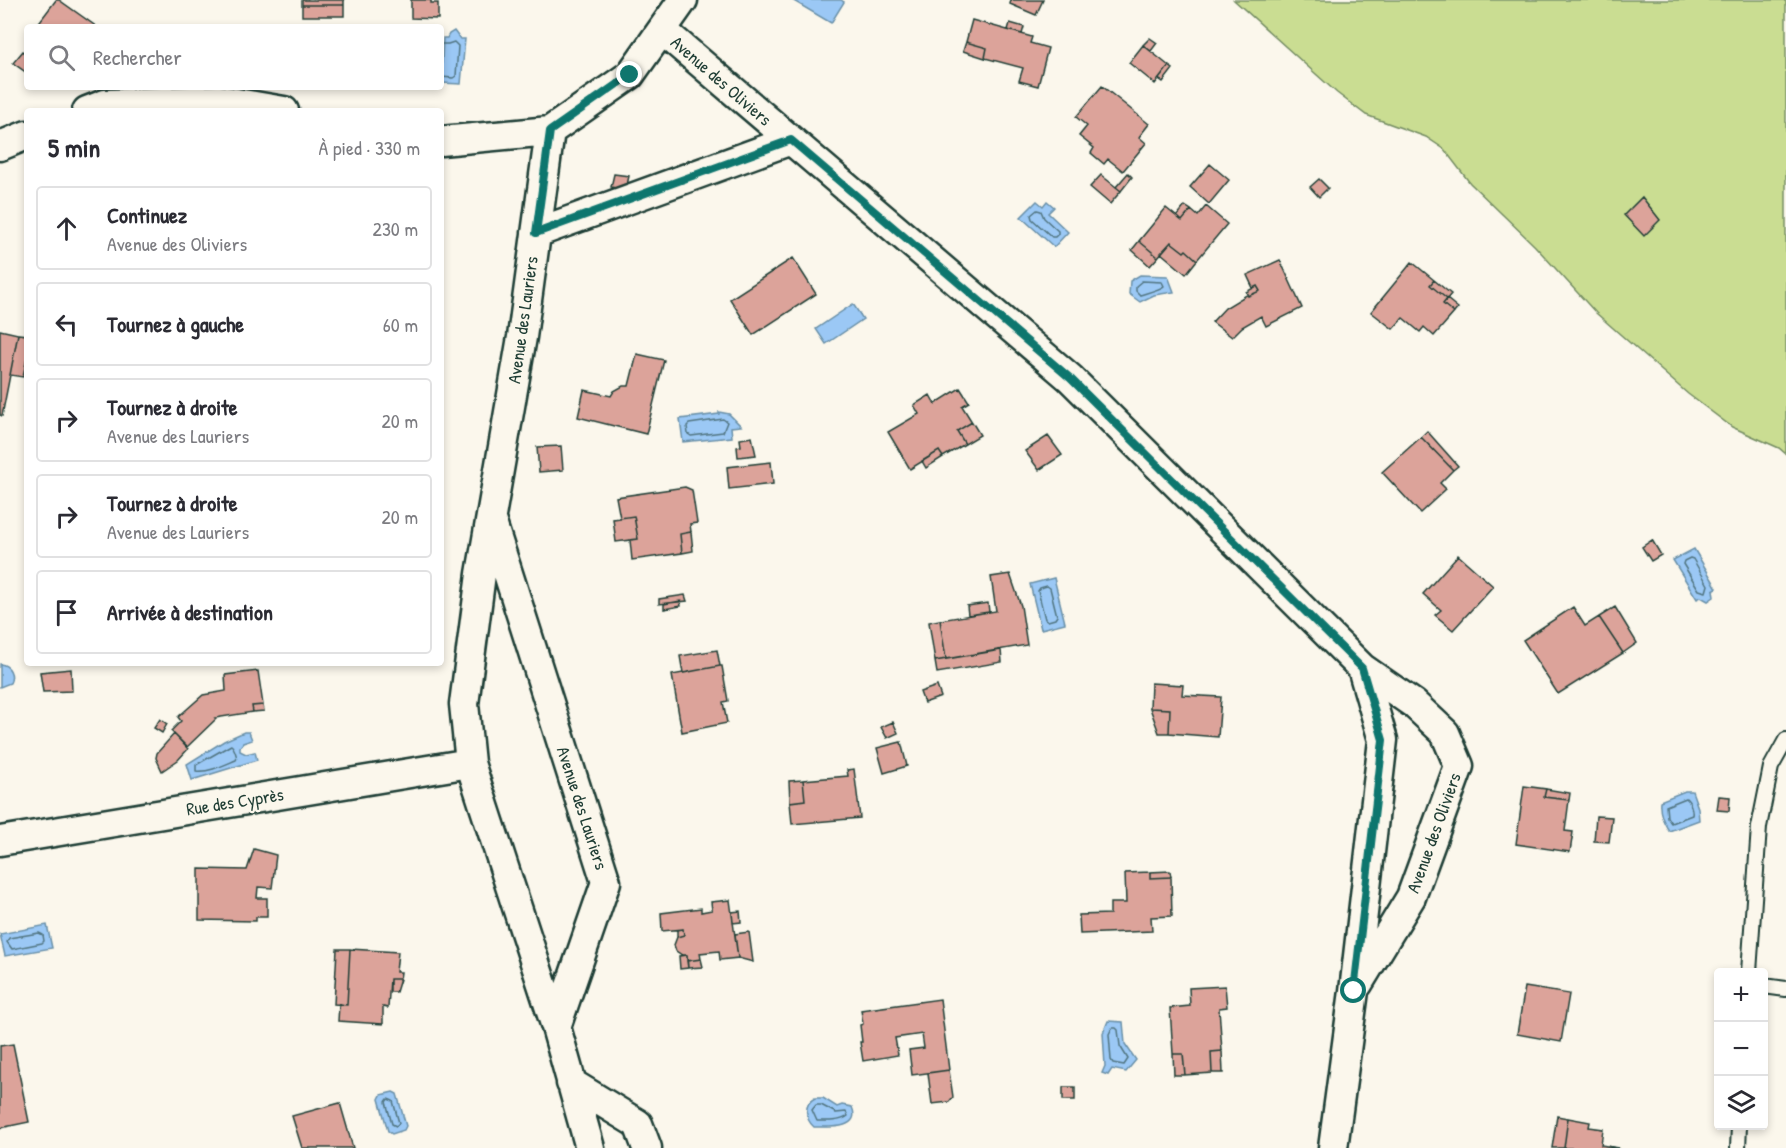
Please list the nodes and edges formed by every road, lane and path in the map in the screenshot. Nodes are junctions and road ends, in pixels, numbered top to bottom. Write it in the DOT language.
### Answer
graph roads {
  1 [pos="683,0"];
  2 [pos="662,30"];
  3 [pos="95,108"];
  4 [pos="266,108"];
  5 [pos="550,131"];
  6 [pos="24,136"];
  7 [pos="791,140"];
  8 [pos="444,141"];
  9 [pos="0,146"];
  10 [pos="536,233"];
  11 [pos="491,518"];
  12 [pos="1362,668"];
  13 [pos="1786,740"];
  14 [pos="470,763"];
  15 [pos="0,841"];
  16 [pos="1749,968"];
  17 [pos="1768,987"];
  18 [pos="1786,989"];
  19 [pos="1354,991"];
  20 [pos="556,1028"];
  21 [pos="571,1083"];
  22 [pos="1739,1130"];
  23 [pos="590,1148"];
  24 [pos="647,1148"];
  25 [pos="1333,1148"];
  26 [pos="1738,1148"];
  1 -- 2 [label="street"];
  2 -- 5 [label="street"];
  2 -- 7 [label="street, Avenue des Oliviers"];
  3 -- 4 [label="street"];
  5 -- 8 [label="street"];
  5 -- 10 [label="street, Avenue des Lauriers"];
  6 -- 9 [label="street"];
  7 -- 10 [label="street"];
  7 -- 12 [label="street, Avenue des Oliviers"];
  10 -- 11 [label="street, Avenue des Lauriers"];
  11 -- 14 [label="street, Avenue des Lauriers"];
  11 -- 20 [label="street, Avenue des Lauriers"];
  12 -- 19 [label="street, Avenue des Oliviers"];
  12 -- 19 [label="street, Avenue des Oliviers"];
  13 -- 16 [label="lane"];
  14 -- 15 [label="street, Rue des Cyprès"];
  14 -- 20 [label="street, Avenue des Lauriers"];
  17 -- 18 [label="lane"];
  19 -- 25 [label="street, Avenue des Oliviers"];
  20 -- 21 [label="street, Avenue des Lauriers"];
  21 -- 23 [label="street, Avenue des Lauriers"];
  21 -- 24 [label="street"];
  22 -- 26 [label="lane"];
}
